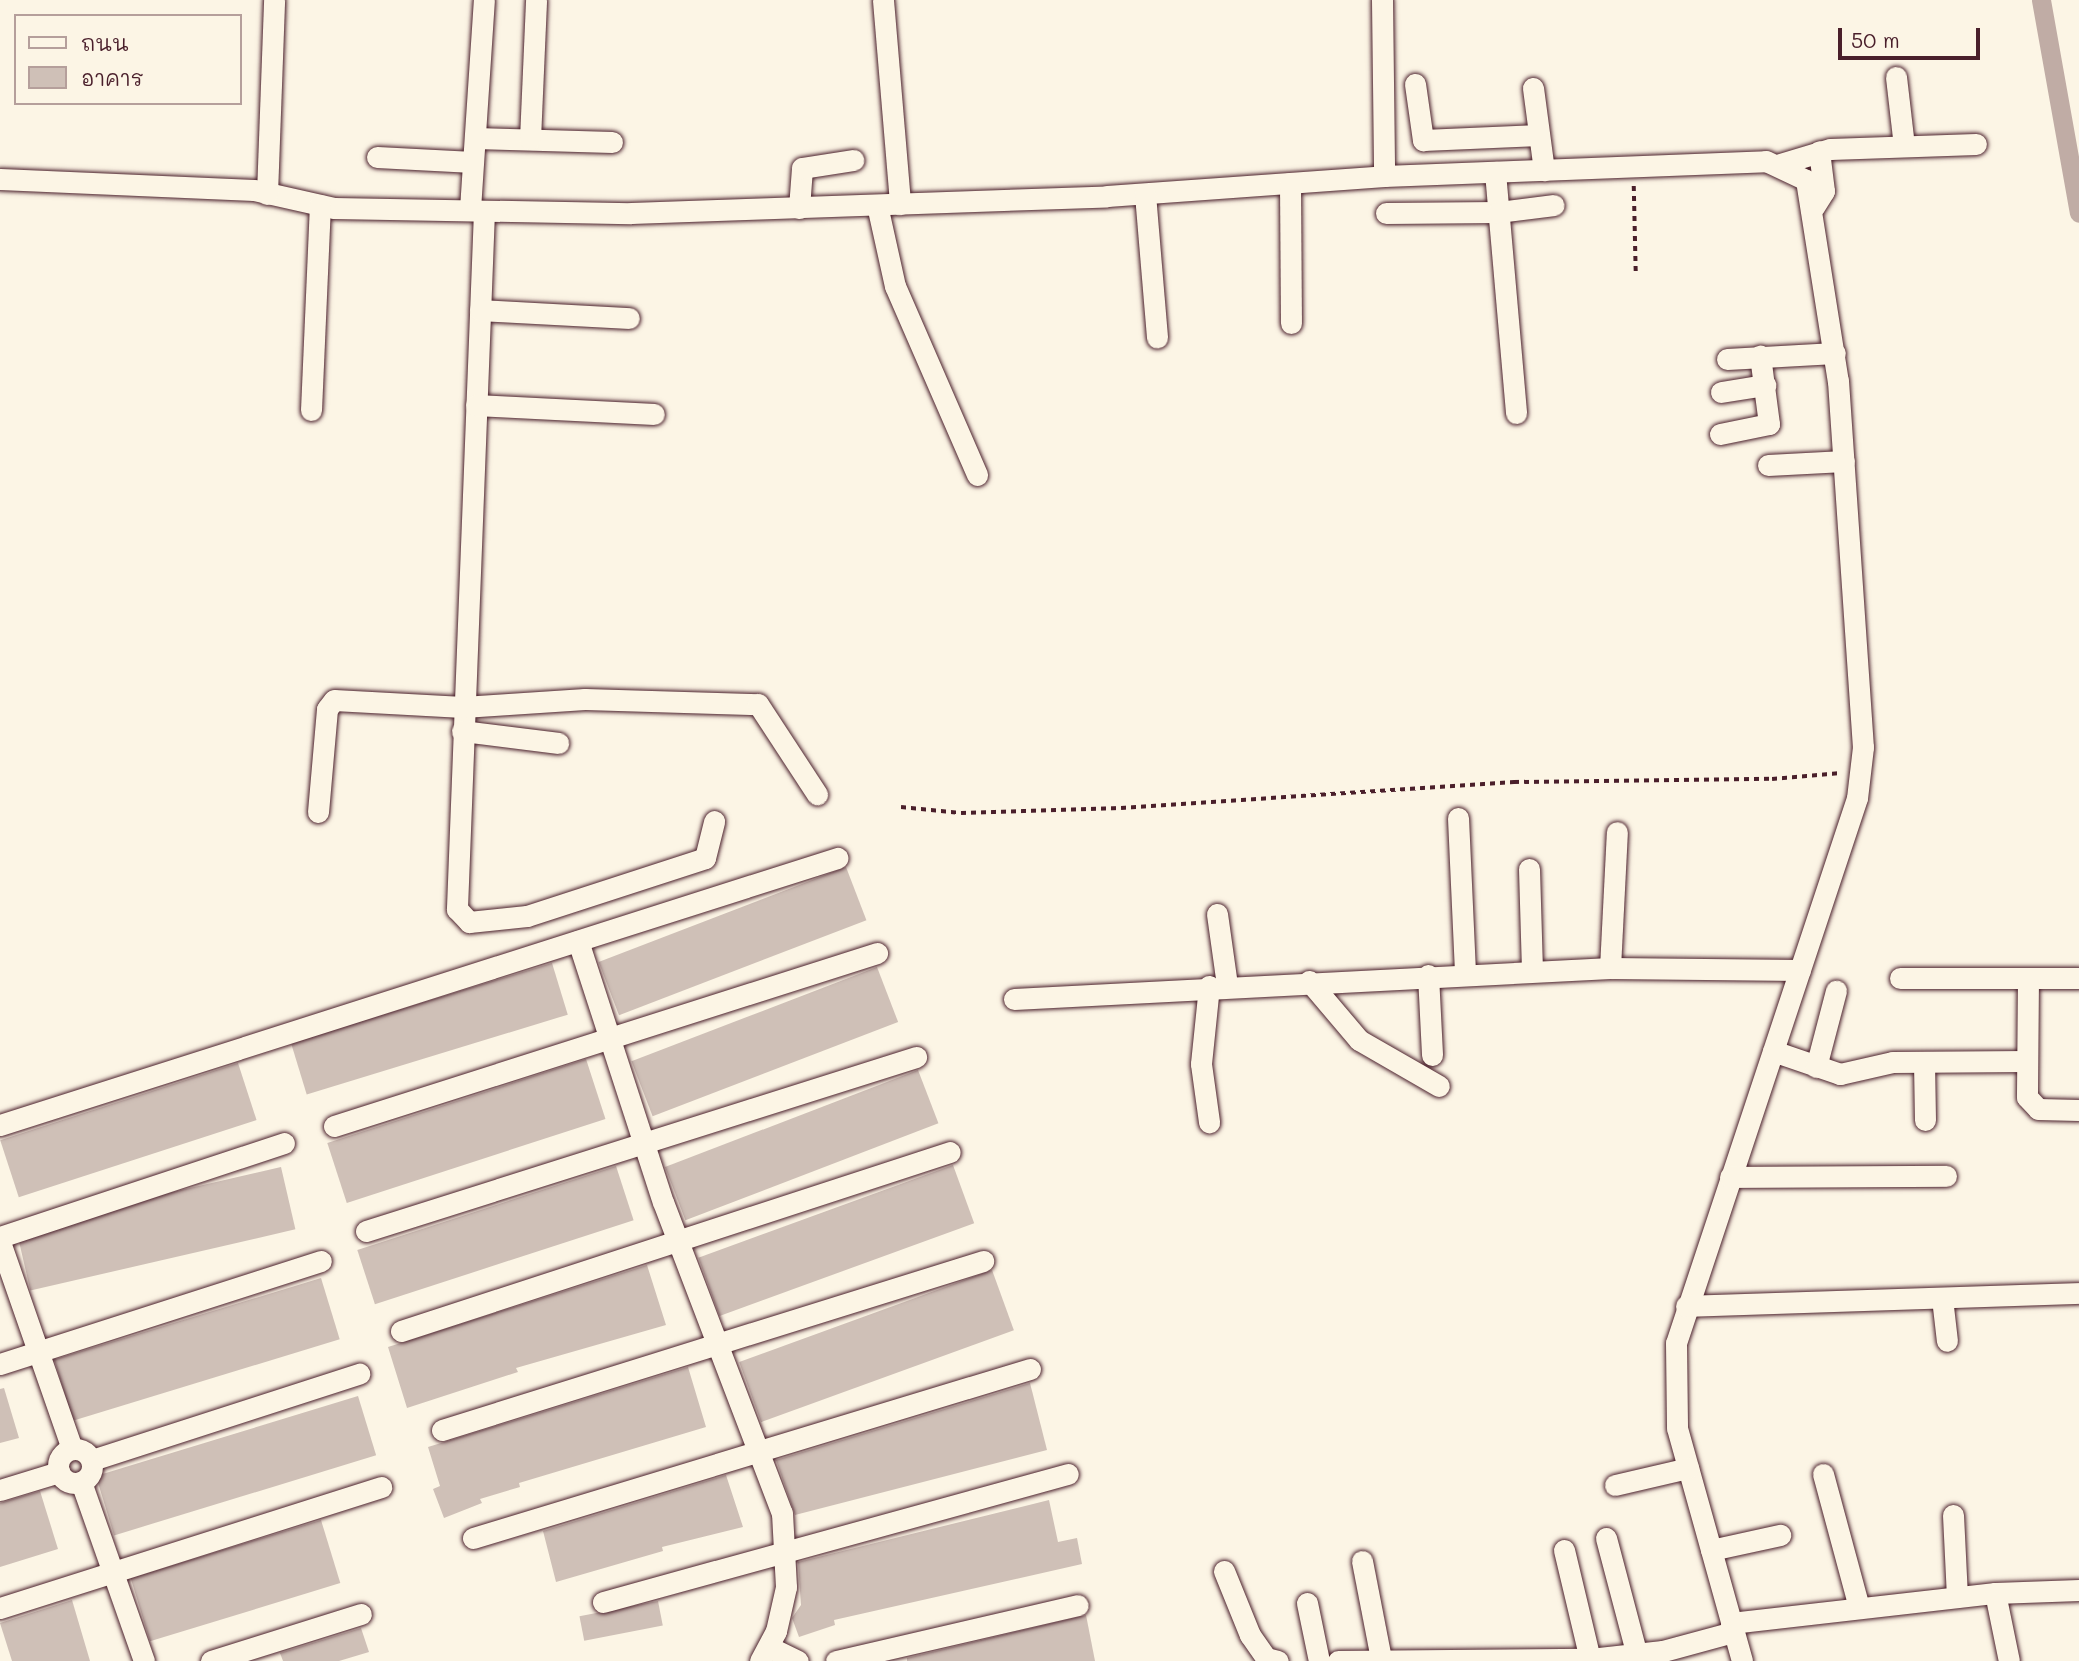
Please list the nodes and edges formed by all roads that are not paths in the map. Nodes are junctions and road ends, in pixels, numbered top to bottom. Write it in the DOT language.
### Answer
graph roads {
  1 [pos="484,0"];
  2 [pos="536,0"];
  3 [pos="883,0"];
  4 [pos="1382,0"];
  5 [pos="278,1"];
  6 [pos="1896,77"];
  7 [pos="1415,84"];
  8 [pos="1534,88"];
  9 [pos="1539,135"];
  10 [pos="475,138"];
  11 [pos="530,139"];
  12 [pos="612,142"];
  13 [pos="1976,144"];
  14 [pos="1904,146"];
  15 [pos="1819,151"];
  16 [pos="377,157"];
  17 [pos="853,160"];
  18 [pos="473,162"];
  19 [pos="1780,164"];
  20 [pos="1544,170"];
  21 [pos="1495,172"];
  22 [pos="1384,176"];
  23 [pos="0,179"];
  24 [pos="1290,183"];
  25 [pos="267,194"];
  26 [pos="1145,194"];
  27 [pos="900,204"];
  28 [pos="320,205"];
  29 [pos="877,205"];
  30 [pos="1554,205"];
  31 [pos="1814,207"];
  32 [pos="799,208"];
  33 [pos="477,210"];
  34 [pos="1498,212"];
  35 [pos="1386,213"];
  36 [pos="480,310"];
  37 [pos="629,318"];
  38 [pos="1291,323"];
  39 [pos="1157,338"];
  40 [pos="1835,353"];
  41 [pos="1760,356"];
  42 [pos="1727,359"];
  43 [pos="1765,385"];
  44 [pos="1721,392"];
  45 [pos="476,405"];
  46 [pos="311,410"];
  47 [pos="1516,413"];
  48 [pos="653,414"];
  49 [pos="1720,434"];
  50 [pos="1844,460"];
  51 [pos="1769,465"];
  52 [pos="977,475"];
  53 [pos="463,707"];
  54 [pos="462,731"];
  55 [pos="558,743"];
  56 [pos="817,794"];
  57 [pos="318,812"];
  58 [pos="1458,818"];
  59 [pos="714,821"];
  60 [pos="1617,832"];
  61 [pos="837,858"];
  62 [pos="1529,869"];
  63 [pos="1217,914"];
  64 [pos="578,941"];
  65 [pos="877,953"];
  66 [pos="1610,968"];
  67 [pos="1800,970"];
  68 [pos="1532,971"];
  69 [pos="1465,974"];
  70 [pos="1428,975"];
  71 [pos="1900,978"];
  72 [pos="2028,978"];
  73 [pos="2079,978"];
  74 [pos="1309,981"];
  75 [pos="1218,986"];
  76 [pos="1836,991"];
  77 [pos="1014,999"];
  78 [pos="610,1038"];
  79 [pos="1773,1051"];
  80 [pos="1432,1055"];
  81 [pos="916,1057"];
  82 [pos="2028,1061"];
  83 [pos="1924,1062"];
  84 [pos="1816,1068"];
  85 [pos="1439,1086"];
  86 [pos="2079,1110"];
  87 [pos="1925,1120"];
  88 [pos="1209,1122"];
  89 [pos="0,1125"];
  90 [pos="334,1126"];
  91 [pos="284,1143"];
  92 [pos="644,1143"];
  93 [pos="950,1152"];
  94 [pos="1946,1176"];
  95 [pos="1730,1177"];
  96 [pos="366,1231"];
  97 [pos="0,1240"];
  98 [pos="678,1241"];
  99 [pos="321,1261"];
  100 [pos="983,1261"];
  101 [pos="2079,1293"];
  102 [pos="1942,1298"];
  103 [pos="1686,1306"];
  104 [pos="401,1331"];
  105 [pos="1947,1341"];
  106 [pos="717,1344"];
  107 [pos="36,1353"];
  108 [pos="0,1364"];
  109 [pos="1030,1370"];
  110 [pos="359,1374"];
  111 [pos="442,1430"];
  112 [pos="72,1449"];
  113 [pos="758,1451"];
  114 [pos="92,1460"];
  115 [pos="1688,1468"];
  116 [pos="59,1472"];
  117 [pos="1068,1474"];
  118 [pos="1822,1474"];
  119 [pos="81,1482"];
  120 [pos="1615,1485"];
  121 [pos="381,1487"];
  122 [pos="0,1490"];
  123 [pos="1953,1516"];
  124 [pos="1780,1535"];
  125 [pos="473,1538"];
  126 [pos="1606,1538"];
  127 [pos="1564,1550"];
  128 [pos="1711,1550"];
  129 [pos="786,1552"];
  130 [pos="1362,1560"];
  131 [pos="1224,1571"];
  132 [pos="112,1573"];
  133 [pos="2079,1590"];
  134 [pos="1995,1593"];
  135 [pos="1957,1597"];
  136 [pos="603,1602"];
  137 [pos="1307,1603"];
  138 [pos="1078,1605"];
  139 [pos="1859,1607"];
  140 [pos="0,1608"];
  141 [pos="361,1614"];
  142 [pos="1732,1628"];
  143 [pos="764,1654"];
  144 [pos="1637,1655"];
  145 [pos="1381,1658"];
  146 [pos="1432,1659"];
  147 [pos="1590,1659"];
  148 [pos="1482,1660"];
  149 [pos="1531,1660"];
  150 [pos="144,1661"];
  151 [pos="211,1661"];
  152 [pos="798,1661"];
  153 [pos="836,1661"];
  154 [pos="1278,1661"];
  155 [pos="1319,1661"];
  156 [pos="1338,1661"];
  157 [pos="1353,1661"];
  158 [pos="1742,1661"];
  159 [pos="2009,1661"];
  1 -- 10 [label="street"];
  2 -- 11 [label="street"];
  3 -- 27 [label="street"];
  4 -- 22 [label="street"];
  5 -- 25 [label="street"];
  6 -- 14 [label="street"];
  7 -- 9 [label="street"];
  8 -- 9 [label="street"];
  9 -- 20 [label="street"];
  10 -- 11 [label="street"];
  10 -- 18 [label="street"];
  11 -- 12 [label="street"];
  13 -- 14 [label="street"];
  14 -- 15 [label="street"];
  15 -- 19 [label="street"];
  15 -- 31 [label="street"];
  16 -- 18 [label="street"];
  17 -- 32 [label="street"];
  18 -- 33 [label="street"];
  19 -- 20 [label="street"];
  19 -- 31 [label="street"];
  20 -- 21 [label="street"];
  21 -- 22 [label="street"];
  21 -- 34 [label="street"];
  22 -- 24 [label="street"];
  23 -- 25 [label="street"];
  24 -- 26 [label="street"];
  24 -- 38 [label="street"];
  25 -- 28 [label="street"];
  26 -- 27 [label="street"];
  26 -- 39 [label="street"];
  27 -- 29 [label="street"];
  28 -- 33 [label="street"];
  28 -- 46 [label="street"];
  29 -- 32 [label="street"];
  29 -- 52 [label="street"];
  30 -- 34 [label="street"];
  31 -- 40 [label="street"];
  32 -- 33 [label="street"];
  33 -- 36 [label="street"];
  34 -- 35 [label="street"];
  34 -- 47 [label="street"];
  36 -- 37 [label="street"];
  36 -- 45 [label="street"];
  40 -- 41 [label="street"];
  40 -- 50 [label="street"];
  41 -- 42 [label="street"];
  41 -- 43 [label="street"];
  43 -- 44 [label="street"];
  43 -- 49 [label="street"];
  45 -- 48 [label="street"];
  45 -- 53 [label="street"];
  50 -- 51 [label="street"];
  50 -- 67 [label="street"];
  53 -- 54 [label="street"];
  53 -- 56 [label="street"];
  53 -- 57 [label="street"];
  54 -- 55 [label="street"];
  54 -- 59 [label="street"];
  58 -- 69 [label="street"];
  60 -- 66 [label="street"];
  61 -- 64 [label="street"];
  62 -- 68 [label="street"];
  63 -- 75 [label="street"];
  64 -- 78 [label="street"];
  64 -- 89 [label="street"];
  65 -- 78 [label="street"];
  66 -- 67 [label="street"];
  66 -- 68 [label="street"];
  67 -- 79 [label="street"];
  68 -- 69 [label="street"];
  69 -- 70 [label="street"];
  70 -- 74 [label="street"];
  70 -- 80 [label="street"];
  71 -- 72 [label="street"];
  72 -- 73 [label="street"];
  72 -- 82 [label="street"];
  74 -- 75 [label="street"];
  74 -- 85 [label="street"];
  75 -- 77 [label="street"];
  75 -- 88 [label="street"];
  76 -- 84 [label="street"];
  78 -- 90 [label="street"];
  78 -- 92 [label="street"];
  79 -- 84 [label="street"];
  79 -- 95 [label="street"];
  81 -- 92 [label="street"];
  82 -- 83 [label="street"];
  82 -- 86 [label="street"];
  83 -- 84 [label="street"];
  83 -- 87 [label="street"];
  91 -- 97 [label="street"];
  92 -- 96 [label="street"];
  92 -- 98 [label="street"];
  93 -- 98 [label="street"];
  94 -- 95 [label="street"];
  95 -- 103 [label="street"];
  97 -- 107 [label="street"];
  98 -- 104 [label="street"];
  98 -- 106 [label="street"];
  99 -- 107 [label="street"];
  100 -- 106 [label="street"];
  101 -- 102 [label="street"];
  102 -- 103 [label="street"];
  102 -- 105 [label="street"];
  103 -- 115 [label="street"];
  106 -- 111 [label="street"];
  106 -- 113 [label="street"];
  107 -- 108 [label="street"];
  107 -- 112 [label="street"];
  109 -- 113 [label="street"];
  110 -- 114 [label="street"];
  112 -- 114 [label="street"];
  112 -- 116 [label="street"];
  113 -- 125 [label="street"];
  113 -- 129 [label="street"];
  114 -- 119 [label="street"];
  115 -- 120 [label="street"];
  115 -- 128 [label="street"];
  116 -- 119 [label="street"];
  116 -- 122 [label="street"];
  117 -- 129 [label="street"];
  118 -- 139 [label="street"];
  119 -- 132 [label="street"];
  121 -- 132 [label="street"];
  123 -- 135 [label="street"];
  124 -- 128 [label="street"];
  126 -- 144 [label="street"];
  127 -- 147 [label="street"];
  128 -- 142 [label="street"];
  129 -- 136 [label="street"];
  129 -- 143 [label="street"];
  130 -- 145 [label="street"];
  131 -- 154 [label="street"];
  132 -- 140 [label="street"];
  132 -- 150 [label="street"];
  133 -- 134 [label="street"];
  134 -- 135 [label="street"];
  134 -- 159 [label="street"];
  135 -- 139 [label="street"];
  137 -- 155 [label="street"];
  138 -- 153 [label="street"];
  139 -- 142 [label="street"];
  141 -- 151 [label="street"];
  142 -- 144 [label="street"];
  142 -- 158 [label="street"];
  143 -- 152 [label="street"];
  144 -- 147 [label="street"];
  145 -- 146 [label="street"];
  145 -- 157 [label="street"];
  146 -- 148 [label="street"];
  147 -- 149 [label="street"];
  148 -- 149 [label="street"];
  156 -- 157 [label="street"];
}
